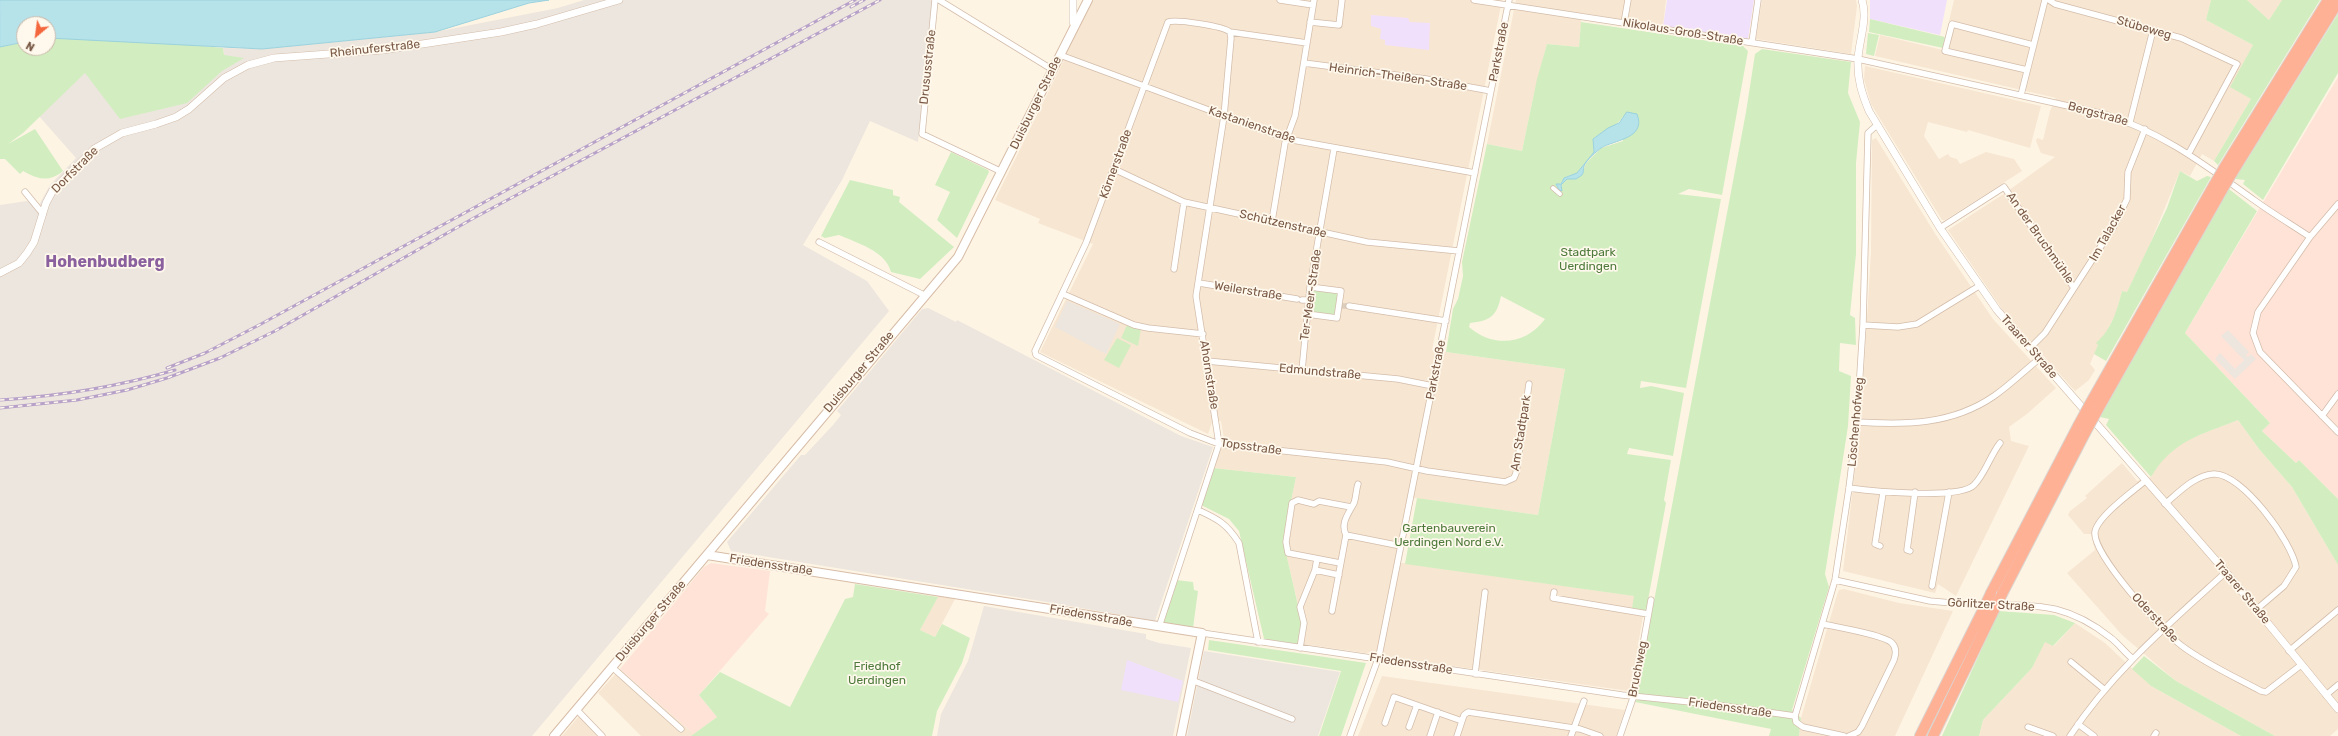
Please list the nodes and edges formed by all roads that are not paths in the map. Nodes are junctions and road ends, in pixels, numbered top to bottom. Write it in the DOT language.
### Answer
graph roads {
  1 [pos="619,0"];
  2 [pos="935,0"];
  3 [pos="939,0"];
  4 [pos="1073,0"];
  5 [pos="1087,0"];
  6 [pos="1280,0"];
  7 [pos="1342,0"];
  8 [pos="1474,0"];
  9 [pos="1628,0"];
  10 [pos="1758,0"];
  11 [pos="1862,0"];
  12 [pos="2045,0"];
  13 [pos="2049,0"];
  14 [pos="2328,0"];
  15 [pos="1313,2"];
  16 [pos="2338,2"];
  17 [pos="1509,3"];
  18 [pos="1073,22"];
  19 [pos="1310,22"];
  20 [pos="1624,23"];
  21 [pos="2153,30"];
  22 [pos="1230,32"];
  23 [pos="1067,41"];
  24 [pos="1752,42"];
  25 [pos="2307,42"];
  26 [pos="1307,43"];
  27 [pos="2033,46"];
  28 [pos="1060,55"];
  29 [pos="1858,59"];
  30 [pos="1304,63"];
  31 [pos="1053,70"];
  32 [pos="2027,70"];
  33 [pos="1145,87"];
  34 [pos="1492,91"];
  35 [pos="2021,95"];
  36 [pos="1224,116"];
  37 [pos="2130,122"];
  38 [pos="1877,125"];
  39 [pos="146,127"];
  40 [pos="2145,129"];
  41 [pos="1287,139"];
  42 [pos="1334,148"];
  43 [pos="2189,153"];
  44 [pos="1114,169"];
  45 [pos="1002,172"];
  46 [pos="1475,174"];
  47 [pos="1553,188"];
  48 [pos="24,192"];
  49 [pos="1560,194"];
  50 [pos="1184,202"];
  51 [pos="2338,204"];
  52 [pos="1210,207"];
  53 [pos="43,214"];
  54 [pos="1272,221"];
  55 [pos="1940,228"];
  56 [pos="1320,232"];
  57 [pos="2310,237"];
  58 [pos="819,242"];
  59 [pos="1460,251"];
  60 [pos="1174,269"];
  61 [pos="0,273"];
  62 [pos="1199,283"];
  63 [pos="1979,286"];
  64 [pos="1310,287"];
  65 [pos="2074,288"];
  66 [pos="1062,294"];
  67 [pos="924,295"];
  68 [pos="1309,300"];
  69 [pos="1349,306"];
  70 [pos="1307,314"];
  71 [pos="1446,321"];
  72 [pos="1863,325"];
  73 [pos="1203,334"];
  74 [pos="2030,348"];
  75 [pos="1034,353"];
  76 [pos="2039,359"];
  77 [pos="1207,361"];
  78 [pos="1302,370"];
  79 [pos="1529,384"];
  80 [pos="1433,386"];
  81 [pos="2338,394"];
  82 [pos="2322,416"];
  83 [pos="1857,422"];
  84 [pos="2338,432"];
  85 [pos="2000,443"];
  86 [pos="1219,444"];
  87 [pos="1416,468"];
  88 [pos="2145,480"];
  89 [pos="1358,484"];
  90 [pos="1849,488"];
  91 [pos="1915,492"];
  92 [pos="1949,492"];
  93 [pos="1883,493"];
  94 [pos="2165,504"];
  95 [pos="1351,507"];
  96 [pos="1198,510"];
  97 [pos="1346,535"];
  98 [pos="1401,546"];
  99 [pos="1880,546"];
  100 [pos="1910,551"];
  101 [pos="707,555"];
  102 [pos="1317,559"];
  103 [pos="1340,563"];
  104 [pos="1315,570"];
  105 [pos="2226,572"];
  106 [pos="1339,575"];
  107 [pos="1835,580"];
  108 [pos="1932,586"];
  109 [pos="1485,592"];
  110 [pos="1554,592"];
  111 [pos="1651,600"];
  112 [pos="2257,609"];
  113 [pos="2338,610"];
  114 [pos="1332,611"];
  115 [pos="1987,612"];
  116 [pos="1648,614"];
  117 [pos="1823,624"];
  118 [pos="1159,627"];
  119 [pos="2163,628"];
  120 [pos="1202,633"];
  121 [pos="1258,642"];
  122 [pos="1300,648"];
  123 [pos="2289,651"];
  124 [pos="1378,659"];
  125 [pos="2133,659"];
  126 [pos="2071,662"];
  127 [pos="2301,664"];
  128 [pos="612,667"];
  129 [pos="1475,674"];
  130 [pos="1194,680"];
  131 [pos="2338,685"];
  132 [pos="2105,690"];
  133 [pos="1634,695"];
  134 [pos="2326,695"];
  135 [pos="1584,700"];
  136 [pos="1417,705"];
  137 [pos="576,709"];
  138 [pos="2338,709"];
  139 [pos="1438,712"];
  140 [pos="1795,716"];
  141 [pos="1292,719"];
  142 [pos="1462,721"];
  143 [pos="1385,722"];
  144 [pos="1940,722"];
  145 [pos="2078,724"];
  146 [pos="1409,726"];
  147 [pos="2028,727"];
  148 [pos="1574,728"];
  149 [pos="680,729"];
  150 [pos="554,736"];
  151 [pos="602,736"];
  152 [pos="1183,736"];
  153 [pos="1350,736"];
  154 [pos="1430,736"];
  155 [pos="1457,736"];
  156 [pos="1571,736"];
  157 [pos="1600,736"];
  158 [pos="1620,736"];
  159 [pos="1844,736"];
  160 [pos="1849,736"];
  161 [pos="1920,736"];
  162 [pos="1933,736"];
  163 [pos="1936,736"];
  164 [pos="2052,736"];
  165 [pos="2070,736"];
  166 [pos="2094,736"];
  1 -- 39 [label="street, Rheinuferstraße"];
  2 -- 45 [label="street, Drususstraße"];
  3 -- 31 [label="street"];
  4 -- 18 [label="street"];
  5 -- 18 [label="main road, Duisburger Straße"];
  5 -- 23 [label="main road, Duisburger Straße"];
  6 -- 15 [label="street"];
  7 -- 19 [label="street"];
  8 -- 17 [label="street, Nikolaus-Groß-Straße"];
  9 -- 20 [label="street"];
  10 -- 24 [label="street"];
  11 -- 29 [label="street, Traarer Straße"];
  12 -- 27 [label="street"];
  13 -- 21 [label="street, Stübeweg"];
  14 -- 25 [label="highway"];
  15 -- 19 [label="street"];
  16 -- 25 [label="highway"];
  17 -- 20 [label="street, Nikolaus-Groß-Straße"];
  17 -- 34 [label="street, Parkstraße"];
  18 -- 23 [label="main road, Duisburger Straße"];
  19 -- 26 [label="street"];
  20 -- 24 [label="street, Nikolaus-Groß-Straße"];
  21 -- 37 [label="street"];
  21 -- 43 [label="street, Stübeweg"];
  22 -- 26 [label="street"];
  22 -- 33 [label="street, Körnerstraße"];
  22 -- 36 [label="street, Ahornstraße"];
  23 -- 28 [label="main road, Duisburger Straße"];
  24 -- 29 [label="street, Nikolaus-Groß-Straße"];
  25 -- 115 [label="highway, bridge"];
  26 -- 30 [label="street"];
  27 -- 32 [label="street"];
  27 -- 32 [label="street"];
  28 -- 31 [label="main road, Duisburger Straße"];
  28 -- 33 [label="street, Kastanienstraße"];
  29 -- 35 [label="street, Bergstraße"];
  29 -- 38 [label="street, Traarer Straße"];
  30 -- 34 [label="street, Heinrich-Theißen-Straße"];
  30 -- 41 [label="street"];
  31 -- 45 [label="main road, Duisburger Straße"];
  32 -- 35 [label="street"];
  33 -- 36 [label="street, Kastanienstraße"];
  33 -- 44 [label="street, Körnerstraße"];
  34 -- 46 [label="street, Parkstraße"];
  35 -- 37 [label="street, Bergstraße"];
  36 -- 41 [label="street, Kastanienstraße"];
  36 -- 52 [label="street, Ahornstraße"];
  37 -- 40 [label="street, Bergstraße"];
  38 -- 55 [label="street, Traarer Straße"];
  38 -- 72 [label="street, Löschenhofweg"];
  39 -- 53 [label="street, Dorfstraße"];
  40 -- 43 [label="street, Bergstraße"];
  40 -- 65 [label="street, Im Talacker"];
  41 -- 42 [label="street, Kastanienstraße"];
  41 -- 54 [label="street"];
  42 -- 46 [label="street, Kastanienstraße"];
  42 -- 56 [label="street, Ter-Meer-Straße"];
  43 -- 57 [label="street, Bergstraße"];
  44 -- 50 [label="street, Schützenstraße"];
  44 -- 66 [label="street, Körnerstraße"];
  45 -- 67 [label="main road, Duisburger Straße"];
  46 -- 59 [label="street, Parkstraße"];
  47 -- 49 [label="street"];
  48 -- 53 [label="street"];
  50 -- 52 [label="street, Schützenstraße"];
  50 -- 60 [label="street"];
  51 -- 57 [label="street"];
  52 -- 54 [label="street, Schützenstraße"];
  52 -- 62 [label="street, Ahornstraße"];
  53 -- 61 [label="street, Dorfstraße"];
  54 -- 56 [label="street, Schützenstraße"];
  55 -- 63 [label="street, Traarer Straße"];
  55 -- 65 [label="street, An der Bruchmühle"];
  56 -- 59 [label="street, Schützenstraße"];
  56 -- 64 [label="street, Ter-Meer-Straße"];
  57 -- 82 [label="street"];
  58 -- 67 [label="street"];
  59 -- 71 [label="street, Parkstraße"];
  62 -- 68 [label="street, Weilerstraße"];
  62 -- 73 [label="street, Ahornstraße"];
  63 -- 72 [label="street"];
  63 -- 74 [label="street, Traarer Straße"];
  64 -- 68 [label="street, Ter-Meer-Straße"];
  64 -- 70 [label="street"];
  65 -- 74 [label="street, An der Bruchmühle"];
  66 -- 73 [label="street"];
  66 -- 75 [label="street, Körnerstraße"];
  67 -- 101 [label="main road, Duisburger Straße"];
  68 -- 70 [label="street, Ter-Meer-Straße"];
  69 -- 71 [label="street"];
  70 -- 78 [label="street, Ter-Meer-Straße"];
  71 -- 80 [label="street, Parkstraße"];
  72 -- 83 [label="street, Löschenhofweg"];
  73 -- 77 [label="street, Ahornstraße"];
  74 -- 76 [label="street, Traarer Straße"];
  75 -- 86 [label="street, Topsstraße"];
  76 -- 83 [label="street"];
  76 -- 88 [label="street, Traarer Straße"];
  77 -- 78 [label="street, Edmundstraße"];
  77 -- 86 [label="street, Ahornstraße"];
  78 -- 80 [label="street, Edmundstraße"];
  79 -- 87 [label="street, Am Stadtpark"];
  80 -- 87 [label="street, Parkstraße"];
  81 -- 82 [label="street"];
  82 -- 84 [label="street"];
  83 -- 90 [label="street, Löschenhofweg"];
  85 -- 92 [label="street"];
  86 -- 87 [label="street, Topsstraße"];
  86 -- 96 [label="street, Ahornstraße"];
  87 -- 98 [label="street, Parkstraße"];
  88 -- 94 [label="street, Traarer Straße"];
  88 -- 119 [label="street, Oderstraße"];
  89 -- 95 [label="street"];
  90 -- 93 [label="street"];
  90 -- 107 [label="street, Löschenhofweg"];
  91 -- 92 [label="street"];
  91 -- 93 [label="street"];
  91 -- 100 [label="street"];
  92 -- 108 [label="street"];
  93 -- 99 [label="street"];
  94 -- 105 [label="street, Traarer Straße"];
  94 -- 112 [label="street"];
  95 -- 97 [label="street"];
  95 -- 102 [label="street"];
  96 -- 118 [label="street, Ahornstraße"];
  96 -- 121 [label="street"];
  97 -- 98 [label="street"];
  97 -- 103 [label="street"];
  98 -- 124 [label="street, Parkstraße"];
  101 -- 118 [label="main road, Friedensstraße"];
  101 -- 128 [label="main road, Duisburger Straße"];
  102 -- 103 [label="street"];
  102 -- 104 [label="street"];
  103 -- 106 [label="street"];
  104 -- 106 [label="street"];
  104 -- 122 [label="street"];
  105 -- 112 [label="street, Traarer Straße"];
  105 -- 119 [label="street"];
  106 -- 114 [label="street"];
  107 -- 117 [label="street, Löschenhofweg"];
  107 -- 125 [label="street, Görlitzer Straße"];
  109 -- 129 [label="street"];
  110 -- 116 [label="street"];
  111 -- 116 [label="street, Bruchweg"];
  112 -- 123 [label="street, Traarer Straße"];
  113 -- 123 [label="street"];
  115 -- 144 [label="highway"];
  115 -- 161 [label="highway"];
  116 -- 133 [label="street, Bruchweg"];
  117 -- 140 [label="street, Löschenhofweg"];
  117 -- 160 [label="street"];
  118 -- 120 [label="main road, Friedensstraße"];
  119 -- 125 [label="street"];
  119 -- 127 [label="street, Oderstraße"];
  120 -- 121 [label="street, Friedensstraße"];
  120 -- 130 [label="main road"];
  121 -- 122 [label="street, Friedensstraße"];
  122 -- 124 [label="street, Friedensstraße"];
  123 -- 127 [label="street, Traarer Straße"];
  124 -- 129 [label="street, Friedensstraße"];
  124 -- 153 [label="street, Parkstraße"];
  125 -- 132 [label="street"];
  126 -- 132 [label="street"];
  127 -- 134 [label="street, Traarer Straße"];
  128 -- 137 [label="main road, Duisburger Straße"];
  128 -- 149 [label="street"];
  129 -- 133 [label="street, Friedensstraße"];
  130 -- 141 [label="street"];
  130 -- 152 [label="main road"];
  131 -- 134 [label="street"];
  132 -- 145 [label="street"];
  133 -- 140 [label="street, Friedensstraße"];
  133 -- 158 [label="street, Bruchweg"];
  134 -- 138 [label="street, Traarer Straße"];
  135 -- 148 [label="street"];
  136 -- 139 [label="street"];
  136 -- 143 [label="street"];
  136 -- 146 [label="street"];
  137 -- 150 [label="main road, Duisburger Straße"];
  137 -- 151 [label="street"];
  139 -- 142 [label="street"];
  139 -- 154 [label="street"];
  140 -- 159 [label="street"];
  142 -- 148 [label="street"];
  142 -- 155 [label="street"];
  144 -- 162 [label="highway"];
  144 -- 163 [label="highway"];
  145 -- 165 [label="street"];
  145 -- 166 [label="street"];
  147 -- 164 [label="street"];
  148 -- 156 [label="street"];
  148 -- 157 [label="street"];
}
